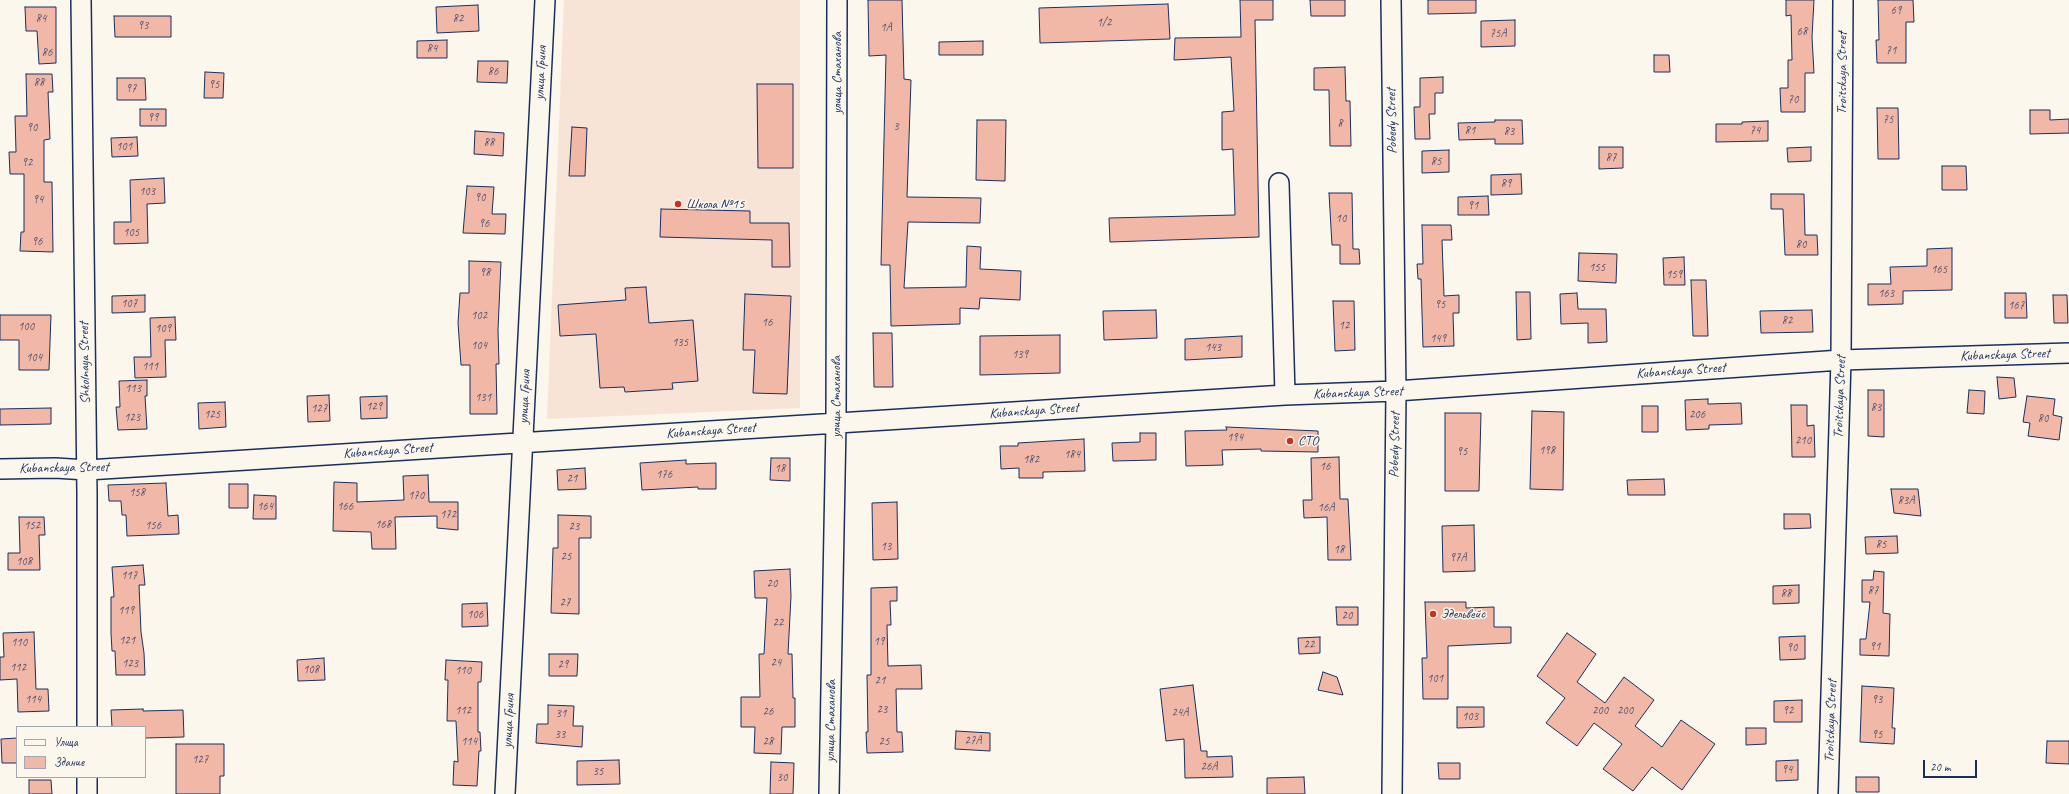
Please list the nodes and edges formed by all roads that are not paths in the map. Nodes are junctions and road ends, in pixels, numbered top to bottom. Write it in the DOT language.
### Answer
graph roads {
  1 [pos="81,0"];
  2 [pos="545,0"];
  3 [pos="837,0"];
  4 [pos="1391,0"];
  5 [pos="1843,0"];
  6 [pos="1279,183"];
  7 [pos="2069,353"];
  8 [pos="1841,360"];
  9 [pos="1396,392"];
  10 [pos="1285,395"];
  11 [pos="836,424"];
  12 [pos="522,443"];
  13 [pos="0,469"];
  14 [pos="87,470"];
  15 [pos="87,726"];
  16 [pos="87,778"];
  17 [pos="87,794"];
  18 [pos="505,794"];
  19 [pos="829,794"];
  20 [pos="1392,794"];
  21 [pos="1828,794"];
  1 -- 14 [label="street, Shkolnaya Street"];
  2 -- 12 [label="street, улица Гриня"];
  3 -- 11 [label="street, улица Стаханова"];
  4 -- 9 [label="street, Pobedy Street"];
  5 -- 8 [label="street, Troitskaya Street"];
  6 -- 10 [label="street"];
  7 -- 8 [label="street, Kubanskaya Street"];
  8 -- 9 [label="street, Kubanskaya Street"];
  8 -- 21 [label="street, Troitskaya Street"];
  9 -- 10 [label="street, Kubanskaya Street"];
  9 -- 20 [label="street, Pobedy Street"];
  10 -- 11 [label="street, Kubanskaya Street"];
  11 -- 12 [label="street, Kubanskaya Street"];
  11 -- 19 [label="street, улица Стаханова"];
  12 -- 14 [label="street, Kubanskaya Street"];
  12 -- 18 [label="street, улица Гриня"];
  13 -- 14 [label="street, Kubanskaya Street"];
  14 -- 15 [label="street, Shkolnaya Street"];
  16 -- 17 [label="street"];
}
